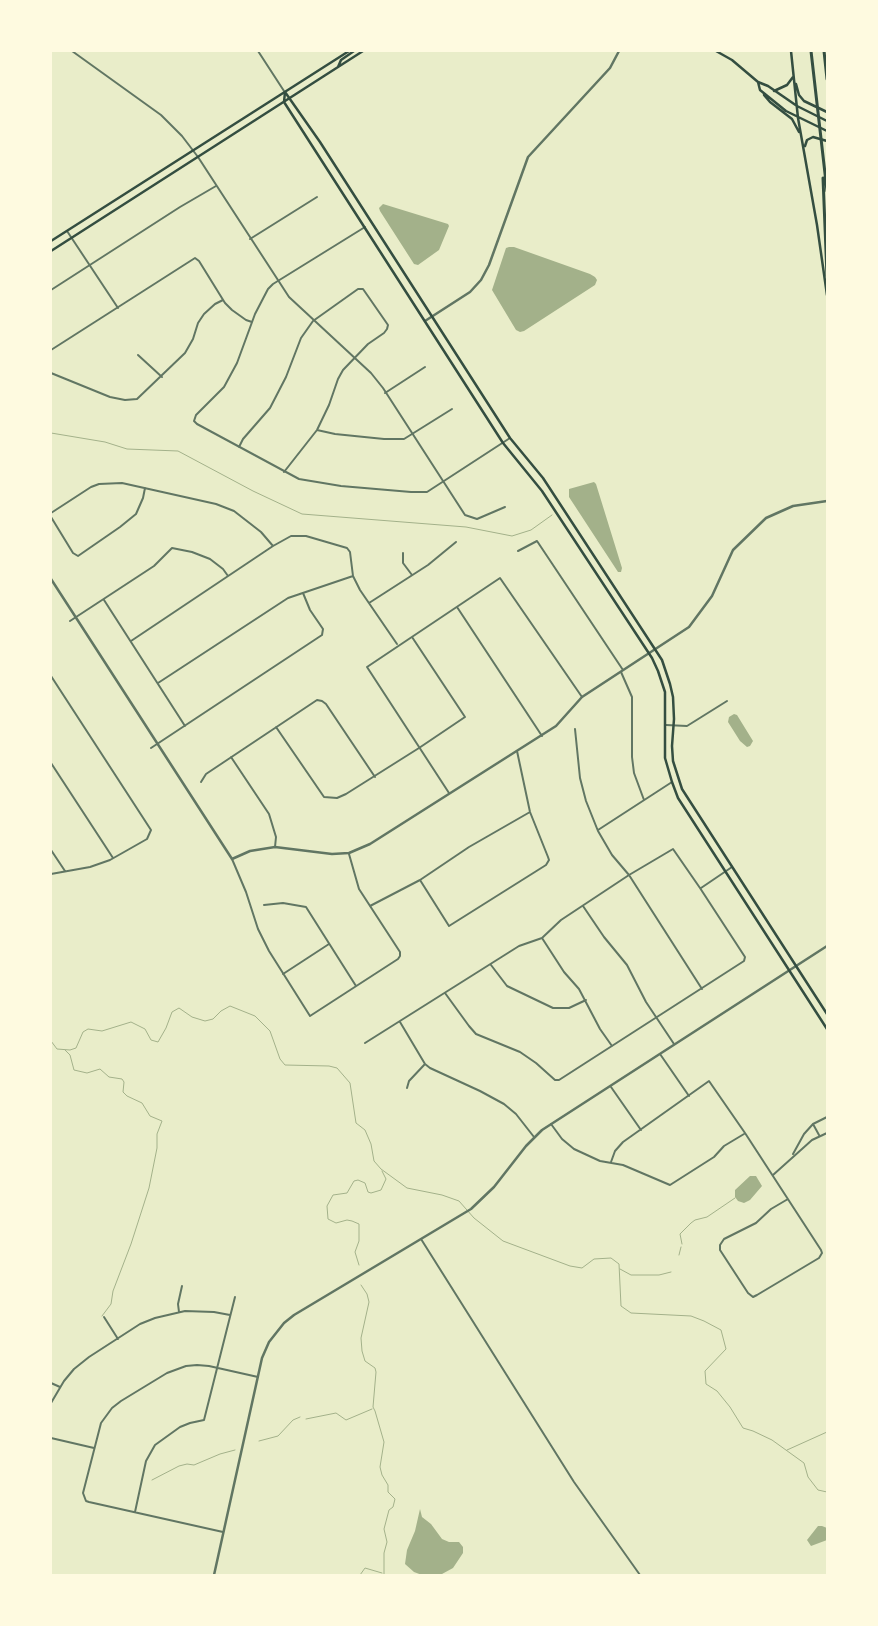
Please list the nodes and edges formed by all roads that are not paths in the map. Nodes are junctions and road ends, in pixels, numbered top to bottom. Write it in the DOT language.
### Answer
graph roads {
  1 [pos="72,51"];
  2 [pos="258,51"];
  3 [pos="349,51"];
  4 [pos="354,51"];
  5 [pos="363,51"];
  6 [pos="619,51"];
  7 [pos="716,51"];
  8 [pos="791,51"];
  9 [pos="811,51"];
  10 [pos="824,51"];
  11 [pos="338,67"];
  12 [pos="793,76"];
  13 [pos="827,79"];
  14 [pos="758,82"];
  15 [pos="760,90"];
  16 [pos="774,91"];
  17 [pos="285,92"];
  18 [pos="290,98"];
  19 [pos="284,102"];
  20 [pos="797,106"];
  21 [pos="827,112"];
  22 [pos="798,118"];
  23 [pos="827,121"];
  24 [pos="827,131"];
  25 [pos="801,136"];
  26 [pos="827,141"];
  27 [pos="194,150"];
  28 [pos="198,157"];
  29 [pos="808,166"];
  30 [pos="824,167"];
  31 [pos="217,186"];
  32 [pos="827,191"];
  33 [pos="318,197"];
  34 [pos="360,204"];
  35 [pos="353,209"];
  36 [pos="365,227"];
  37 [pos="67,231"];
  38 [pos="71,238"];
  39 [pos="250,239"];
  40 [pos="51,241"];
  41 [pos="51,251"];
  42 [pos="90,266"];
  43 [pos="827,276"];
  44 [pos="278,281"];
  45 [pos="51,290"];
  46 [pos="827,294"];
  47 [pos="224,300"];
  48 [pos="118,308"];
  49 [pos="432,317"];
  50 [pos="313,321"];
  51 [pos="425,321"];
  52 [pos="252,322"];
  53 [pos="51,350"];
  54 [pos="138,355"];
  55 [pos="354,358"];
  56 [pos="425,367"];
  57 [pos="51,373"];
  58 [pos="162,377"];
  59 [pos="385,393"];
  60 [pos="452,409"];
  61 [pos="317,430"];
  62 [pos="412,435"];
  63 [pos="510,438"];
  64 [pos="503,443"];
  65 [pos="239,447"];
  66 [pos="284,472"];
  67 [pos="443,482"];
  68 [pos="145,488"];
  69 [pos="827,500"];
  70 [pos="505,507"];
  71 [pos="51,513"];
  72 [pos="51,517"];
  73 [pos="456,542"];
  74 [pos="273,546"];
  75 [pos="518,551"];
  76 [pos="403,553"];
  77 [pos="412,575"];
  78 [pos="228,576"];
  79 [pos="353,576"];
  80 [pos="51,579"];
  81 [pos="303,593"];
  82 [pos="104,600"];
  83 [pos="369,603"];
  84 [pos="457,607"];
  85 [pos="76,617"];
  86 [pos="70,621"];
  87 [pos="412,637"];
  88 [pos="131,641"];
  89 [pos="398,645"];
  90 [pos="655,649"];
  91 [pos="649,653"];
  92 [pos="622,671"];
  93 [pos="51,676"];
  94 [pos="158,683"];
  95 [pos="582,697"];
  96 [pos="726,701"];
  97 [pos="666,725"];
  98 [pos="673,725"];
  99 [pos="185,726"];
  100 [pos="276,727"];
  101 [pos="575,730"];
  102 [pos="542,736"];
  103 [pos="158,744"];
  104 [pos="151,748"];
  105 [pos="420,748"];
  106 [pos="517,751"];
  107 [pos="231,757"];
  108 [pos="51,763"];
  109 [pos="375,777"];
  110 [pos="201,782"];
  111 [pos="672,782"];
  112 [pos="450,794"];
  113 [pos="644,800"];
  114 [pos="530,812"];
  115 [pos="598,831"];
  116 [pos="275,847"];
  117 [pos="51,850"];
  118 [pos="349,853"];
  119 [pos="113,858"];
  120 [pos="232,860"];
  121 [pos="732,867"];
  122 [pos="726,871"];
  123 [pos="66,872"];
  124 [pos="51,874"];
  125 [pos="629,875"];
  126 [pos="420,880"];
  127 [pos="700,888"];
  128 [pos="264,904"];
  129 [pos="370,906"];
  130 [pos="583,906"];
  131 [pos="542,938"];
  132 [pos="330,944"];
  133 [pos="827,946"];
  134 [pos="490,964"];
  135 [pos="795,966"];
  136 [pos="789,970"];
  137 [pos="283,974"];
  138 [pos="356,986"];
  139 [pos="702,989"];
  140 [pos="445,993"];
  141 [pos="586,1000"];
  142 [pos="827,1014"];
  143 [pos="657,1018"];
  144 [pos="400,1022"];
  145 [pos="827,1029"];
  146 [pos="365,1043"];
  147 [pos="674,1044"];
  148 [pos="612,1046"];
  149 [pos="660,1054"];
  150 [pos="425,1064"];
  151 [pos="610,1086"];
  152 [pos="407,1088"];
  153 [pos="689,1096"];
  154 [pos="827,1117"];
  155 [pos="551,1124"];
  156 [pos="813,1124"];
  157 [pos="641,1130"];
  158 [pos="745,1133"];
  159 [pos="827,1133"];
  160 [pos="820,1136"];
  161 [pos="534,1137"];
  162 [pos="792,1156"];
  163 [pos="611,1162"];
  164 [pos="773,1176"];
  165 [pos="788,1199"];
  166 [pos="421,1240"];
  167 [pos="182,1286"];
  168 [pos="235,1297"];
  169 [pos="179,1312"];
  170 [pos="230,1315"];
  171 [pos="104,1317"];
  172 [pos="118,1338"];
  173 [pos="216,1368"];
  174 [pos="258,1376"];
  175 [pos="51,1383"];
  176 [pos="60,1388"];
  177 [pos="51,1402"];
  178 [pos="51,1438"];
  179 [pos="94,1448"];
  180 [pos="135,1512"];
  181 [pos="224,1532"];
  182 [pos="214,1575"];
  183 [pos="640,1575"];
  1 -- 27 [label="street"];
  2 -- 17 [label="street"];
  3 -- 17 [label="main road"];
  4 -- 11 [label="main road"];
  5 -- 11 [label="main road"];
  6 -- 49 [label="street"];
  7 -- 14 [label="main road"];
  8 -- 12 [label="main road"];
  9 -- 30 [label="highway"];
  10 -- 13 [label="highway"];
  11 -- 18 [label="main road"];
  12 -- 16 [label="main road"];
  12 -- 20 [label="main road"];
  12 -- 21 [label="main road"];
  14 -- 15 [label="main road"];
  14 -- 16 [label="main road"];
  15 -- 22 [label="main road"];
  15 -- 25 [label="main road"];
  16 -- 20 [label="main road"];
  17 -- 18 [label="main road"];
  17 -- 19 [label="main road"];
  17 -- 27 [label="main road"];
  18 -- 19 [label="main road"];
  18 -- 34 [label="main road"];
  19 -- 28 [label="main road"];
  19 -- 35 [label="main road"];
  20 -- 22 [label="main road"];
  20 -- 23 [label="main road"];
  22 -- 24 [label="main road"];
  22 -- 25 [label="main road"];
  25 -- 29 [label="main road"];
  26 -- 29 [label="main road"];
  27 -- 28 [label="street"];
  27 -- 37 [label="main road"];
  28 -- 31 [label="street"];
  28 -- 38 [label="main road"];
  29 -- 46 [label="main road"];
  30 -- 32 [label="highway"];
  30 -- 43 [label="highway"];
  31 -- 39 [label="street"];
  31 -- 42 [label="street"];
  33 -- 39 [label="street"];
  34 -- 35 [label="main road"];
  34 -- 49 [label="main road"];
  35 -- 36 [label="main road"];
  36 -- 44 [label="street"];
  36 -- 51 [label="main road"];
  37 -- 38 [label="street"];
  37 -- 40 [label="main road"];
  38 -- 41 [label="main road"];
  38 -- 42 [label="street"];
  39 -- 44 [label="street"];
  42 -- 45 [label="street"];
  42 -- 48 [label="street"];
  44 -- 50 [label="street"];
  44 -- 52 [label="street"];
  47 -- 48 [label="street"];
  47 -- 52 [label="street"];
  47 -- 58 [label="street"];
  48 -- 53 [label="street"];
  49 -- 51 [label="street"];
  49 -- 63 [label="main road"];
  50 -- 55 [label="street"];
  50 -- 55 [label="street"];
  50 -- 65 [label="street"];
  51 -- 64 [label="main road"];
  52 -- 65 [label="street"];
  54 -- 58 [label="street"];
  55 -- 59 [label="street"];
  55 -- 61 [label="street"];
  56 -- 59 [label="street"];
  57 -- 58 [label="street"];
  59 -- 62 [label="street"];
  60 -- 62 [label="street"];
  61 -- 62 [label="street"];
  61 -- 66 [label="street"];
  62 -- 67 [label="street"];
  63 -- 64 [label="street"];
  63 -- 90 [label="main road"];
  64 -- 67 [label="street"];
  64 -- 91 [label="main road"];
  65 -- 66 [label="street"];
  66 -- 67 [label="street"];
  67 -- 70 [label="street"];
  68 -- 71 [label="street"];
  68 -- 72 [label="street"];
  68 -- 74 [label="street"];
  69 -- 90 [label="street"];
  73 -- 77 [label="street"];
  74 -- 78 [label="street"];
  74 -- 79 [label="street"];
  75 -- 92 [label="street"];
  76 -- 77 [label="street"];
  77 -- 83 [label="street"];
  78 -- 82 [label="street"];
  78 -- 88 [label="street"];
  79 -- 81 [label="street"];
  79 -- 83 [label="street"];
  80 -- 85 [label="street"];
  81 -- 94 [label="street"];
  81 -- 99 [label="street"];
  82 -- 85 [label="street"];
  82 -- 88 [label="street"];
  83 -- 89 [label="street"];
  84 -- 87 [label="street"];
  84 -- 95 [label="street"];
  84 -- 102 [label="street"];
  85 -- 86 [label="street"];
  85 -- 103 [label="street"];
  87 -- 89 [label="street"];
  87 -- 105 [label="street"];
  88 -- 94 [label="street"];
  89 -- 105 [label="street"];
  90 -- 91 [label="street"];
  90 -- 98 [label="main road"];
  91 -- 92 [label="street"];
  91 -- 97 [label="main road"];
  92 -- 95 [label="street"];
  92 -- 113 [label="street"];
  93 -- 119 [label="street"];
  94 -- 99 [label="street"];
  95 -- 102 [label="street"];
  96 -- 98 [label="street"];
  97 -- 98 [label="street"];
  97 -- 111 [label="main road"];
  98 -- 121 [label="main road"];
  99 -- 103 [label="street"];
  100 -- 107 [label="street"];
  100 -- 109 [label="street"];
  100 -- 109 [label="street"];
  101 -- 115 [label="street"];
  102 -- 106 [label="street"];
  103 -- 104 [label="street"];
  103 -- 120 [label="street"];
  105 -- 109 [label="street"];
  105 -- 112 [label="street"];
  106 -- 112 [label="street"];
  106 -- 114 [label="street"];
  107 -- 110 [label="street"];
  107 -- 116 [label="street"];
  108 -- 119 [label="street"];
  111 -- 113 [label="street"];
  111 -- 122 [label="main road"];
  112 -- 118 [label="street"];
  113 -- 115 [label="street"];
  114 -- 126 [label="street"];
  114 -- 126 [label="street"];
  115 -- 125 [label="street"];
  116 -- 118 [label="street"];
  116 -- 120 [label="street"];
  117 -- 123 [label="street"];
  118 -- 129 [label="street"];
  119 -- 123 [label="street"];
  120 -- 137 [label="street"];
  121 -- 122 [label="street"];
  121 -- 135 [label="main road"];
  122 -- 127 [label="street"];
  122 -- 136 [label="main road"];
  123 -- 124 [label="street"];
  125 -- 127 [label="street"];
  125 -- 130 [label="street"];
  125 -- 139 [label="street"];
  126 -- 129 [label="street"];
  127 -- 139 [label="street"];
  128 -- 132 [label="street"];
  129 -- 138 [label="street"];
  130 -- 131 [label="street"];
  130 -- 143 [label="street"];
  131 -- 134 [label="street"];
  131 -- 141 [label="street"];
  132 -- 137 [label="street"];
  132 -- 138 [label="street"];
  133 -- 135 [label="street"];
  134 -- 140 [label="street"];
  134 -- 141 [label="street"];
  135 -- 136 [label="street"];
  135 -- 142 [label="main road"];
  136 -- 145 [label="main road"];
  136 -- 147 [label="street"];
  137 -- 138 [label="street"];
  139 -- 143 [label="street"];
  140 -- 144 [label="street"];
  140 -- 148 [label="street"];
  141 -- 148 [label="street"];
  143 -- 147 [label="street"];
  143 -- 148 [label="street"];
  144 -- 146 [label="street"];
  144 -- 150 [label="street"];
  147 -- 149 [label="street"];
  149 -- 151 [label="street"];
  149 -- 153 [label="street"];
  150 -- 152 [label="street"];
  150 -- 161 [label="street"];
  151 -- 155 [label="street"];
  151 -- 157 [label="street"];
  153 -- 157 [label="street"];
  153 -- 158 [label="street"];
  154 -- 156 [label="street"];
  155 -- 161 [label="street"];
  155 -- 163 [label="street"];
  156 -- 160 [label="street"];
  156 -- 162 [label="street"];
  157 -- 163 [label="street"];
  158 -- 163 [label="street"];
  158 -- 164 [label="street"];
  159 -- 160 [label="street"];
  160 -- 162 [label="street"];
  161 -- 166 [label="street"];
  162 -- 164 [label="street"];
  164 -- 165 [label="street"];
  165 -- 165 [label="street"];
  166 -- 174 [label="street"];
  166 -- 183 [label="street"];
  167 -- 169 [label="street"];
  168 -- 170 [label="street"];
  169 -- 170 [label="street"];
  169 -- 172 [label="street"];
  170 -- 173 [label="street"];
  171 -- 172 [label="street"];
  172 -- 176 [label="street"];
  173 -- 174 [label="street"];
  173 -- 179 [label="street"];
  173 -- 180 [label="street"];
  174 -- 181 [label="street"];
  175 -- 176 [label="street"];
  176 -- 177 [label="street"];
  178 -- 179 [label="street"];
  179 -- 180 [label="street"];
  180 -- 181 [label="street"];
  181 -- 182 [label="street"];
}
